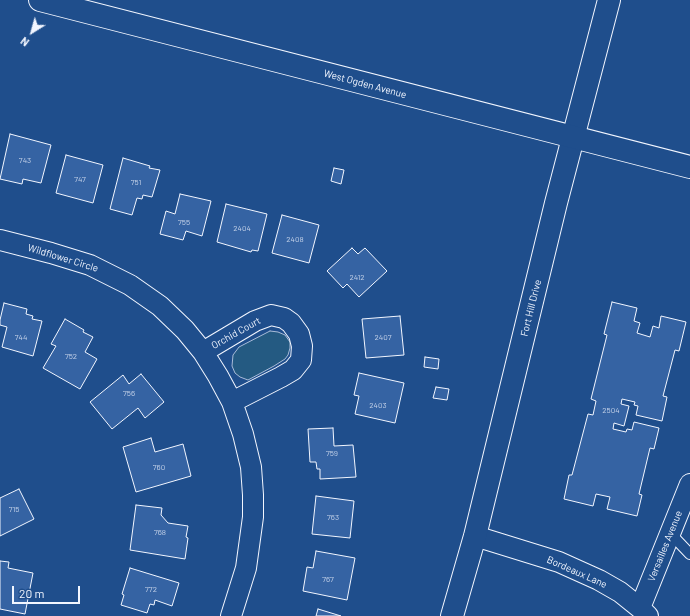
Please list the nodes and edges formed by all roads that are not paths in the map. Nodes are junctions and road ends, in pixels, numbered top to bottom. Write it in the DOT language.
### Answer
graph roads {
  1 [pos="40,0"];
  2 [pos="609,0"];
  3 [pos="573,137"];
  4 [pos="690,167"];
  5 [pos="0,240"];
  6 [pos="203,352"];
  7 [pos="232,402"];
  8 [pos="690,484"];
  9 [pos="670,533"];
  10 [pos="475,536"];
  11 [pos="690,554"];
  12 [pos="644,612"];
  13 [pos="231,616"];
  14 [pos="452,616"];
  1 -- 3 [label="main road, West Ogden Avenue"];
  2 -- 3 [label="main road, Fort Hill Drive"];
  3 -- 4 [label="main road, West Ogden Avenue"];
  3 -- 10 [label="main road, Fort Hill Drive"];
  5 -- 6 [label="street, Wildflower Circle"];
  6 -- 7 [label="street, Wildflower Circle"];
  6 -- 7 [label="street, Orchid Court"];
  7 -- 13 [label="street, Wildflower Circle"];
  8 -- 9 [label="street, Versailles Avenue"];
  9 -- 11 [label="lane"];
  9 -- 12 [label="street, Versailles Avenue"];
  10 -- 12 [label="street, Bordeaux Lane"];
  10 -- 14 [label="main road, Fort Hill Drive"];
}
